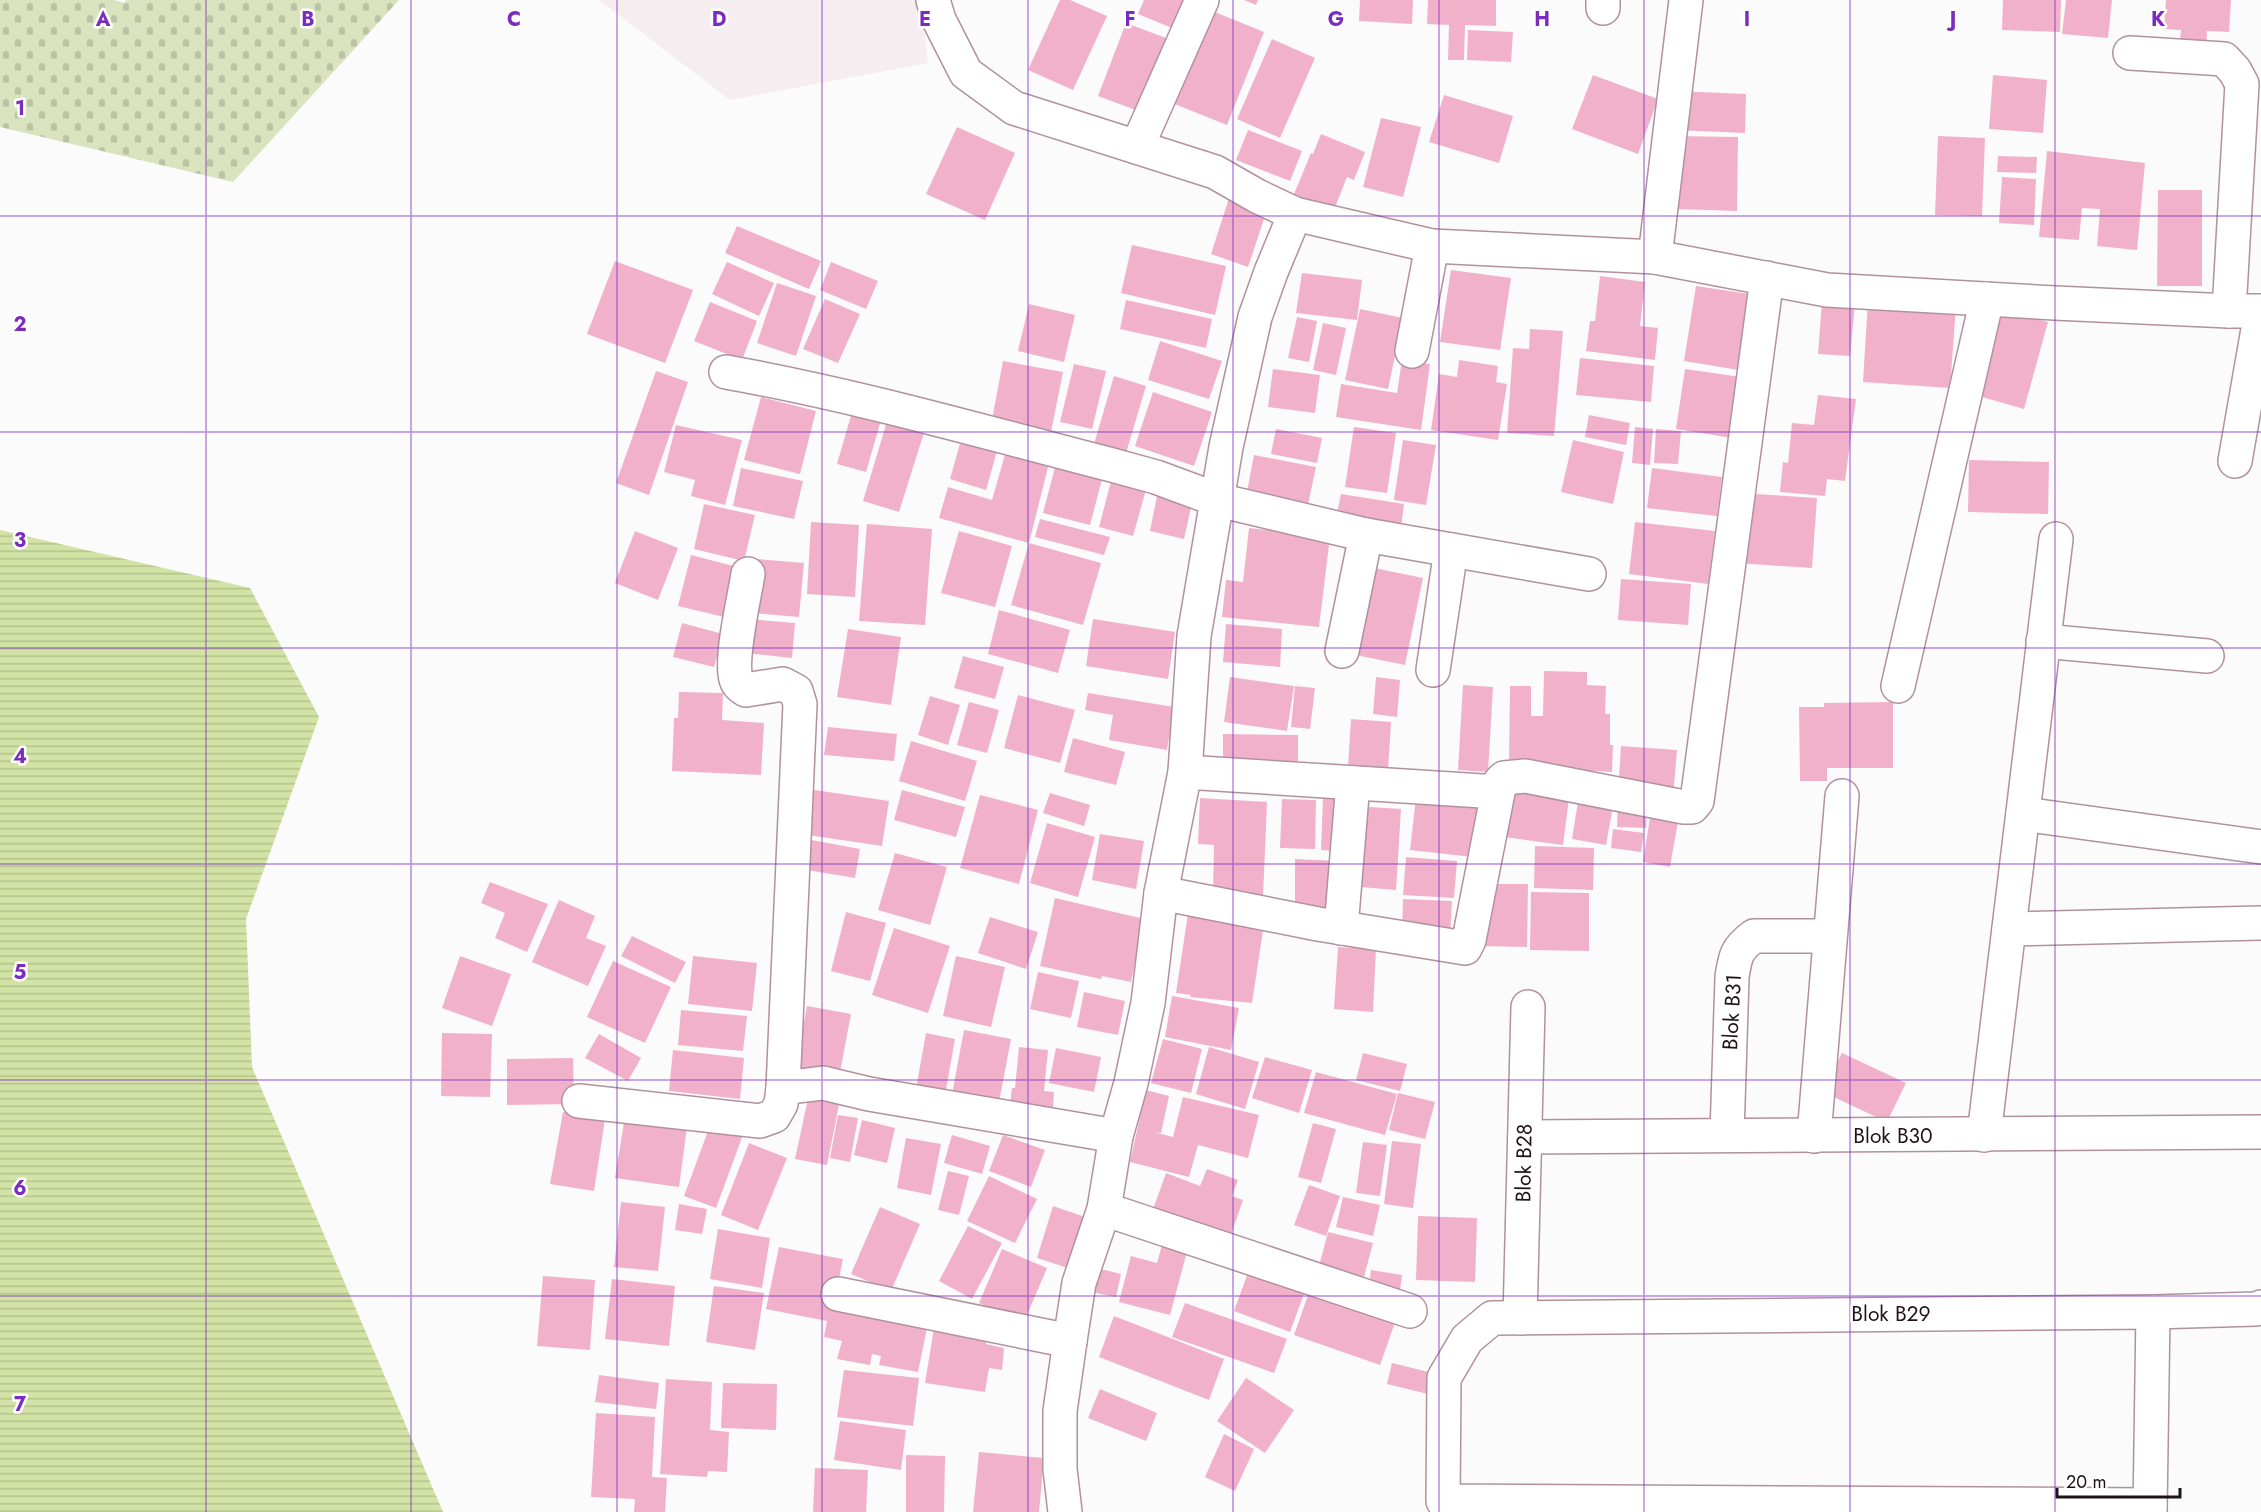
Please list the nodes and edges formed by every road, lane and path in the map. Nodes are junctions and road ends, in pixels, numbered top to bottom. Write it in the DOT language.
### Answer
graph roads {
  1 [pos="933,0"];
  2 [pos="1202,0"];
  3 [pos="1686,0"];
  4 [pos="2130,53"];
  5 [pos="1137,147"];
  6 [pos="1295,214"];
  7 [pos="1432,246"];
  8 [pos="1655,256"];
  9 [pos="1767,278"];
  10 [pos="1987,299"];
  11 [pos="2250,311"];
  12 [pos="1412,351"];
  13 [pos="726,372"];
  14 [pos="2235,462"];
  15 [pos="1218,500"];
  16 [pos="1366,535"];
  17 [pos="2056,539"];
  18 [pos="1451,550"];
  19 [pos="748,574"];
  20 [pos="1589,574"];
  21 [pos="2043,641"];
  22 [pos="1342,651"];
  23 [pos="2207,656"];
  24 [pos="1433,670"];
  25 [pos="1898,686"];
  26 [pos="1185,772"];
  27 [pos="1353,783"];
  28 [pos="1498,792"];
  29 [pos="1842,796"];
  30 [pos="2023,814"];
  31 [pos="2261,846"];
  32 [pos="1161,893"];
  33 [pos="2261,923"];
  34 [pos="1341,928"];
  35 [pos="2009,929"];
  36 [pos="1829,936"];
  37 [pos="1528,1007"];
  38 [pos="783,1088"];
  39 [pos="579,1101"];
  40 [pos="2261,1132"];
  41 [pos="1727,1134"];
  42 [pos="1984,1135"];
  43 [pos="1116,1136"];
  44 [pos="1814,1136"];
  45 [pos="1525,1137"];
  46 [pos="1104,1209"];
  47 [pos="838,1294"];
  48 [pos="2261,1307"];
  49 [pos="1410,1311"];
  50 [pos="2153,1312"];
  51 [pos="1520,1318"];
  52 [pos="1070,1341"];
  53 [pos="2150,1508"];
  54 [pos="1065,1512"];
  1 -- 5 [label="street"];
  2 -- 5 [label="street"];
  3 -- 8 [label="street"];
  4 -- 11 [label="street"];
  5 -- 6 [label="street"];
  6 -- 7 [label="street"];
  6 -- 15 [label="street"];
  7 -- 8 [label="street"];
  7 -- 12 [label="street"];
  8 -- 9 [label="street"];
  9 -- 10 [label="street"];
  9 -- 28 [label="street"];
  10 -- 11 [label="street"];
  10 -- 25 [label="street"];
  11 -- 14 [label="street"];
  13 -- 15 [label="street"];
  15 -- 16 [label="street"];
  15 -- 26 [label="street"];
  16 -- 18 [label="street"];
  16 -- 22 [label="street"];
  17 -- 21 [label="street"];
  18 -- 20 [label="street"];
  18 -- 24 [label="street"];
  19 -- 38 [label="street"];
  21 -- 23 [label="street"];
  21 -- 30 [label="street"];
  26 -- 27 [label="street"];
  26 -- 32 [label="street"];
  27 -- 28 [label="street"];
  27 -- 34 [label="street"];
  28 -- 34 [label="street"];
  29 -- 36 [label="street"];
  30 -- 31 [label="street"];
  30 -- 35 [label="street"];
  32 -- 34 [label="street"];
  32 -- 43 [label="street"];
  33 -- 35 [label="street"];
  35 -- 42 [label="street"];
  36 -- 41 [label="street, Blok B31"];
  36 -- 44 [label="street"];
  37 -- 45 [label="street, Blok B28"];
  38 -- 39 [label="street"];
  38 -- 43 [label="street"];
  40 -- 42 [label="street, Blok B30"];
  41 -- 44 [label="street, Blok B30"];
  41 -- 45 [label="street, Blok B30"];
  42 -- 44 [label="street, Blok B30"];
  43 -- 46 [label="street"];
  45 -- 51 [label="street, Blok B28"];
  46 -- 49 [label="street"];
  46 -- 52 [label="street"];
  47 -- 52 [label="street"];
  48 -- 50 [label="street, Blok B29"];
  50 -- 51 [label="street, Blok B29"];
  50 -- 53 [label="street"];
  51 -- 53 [label="street, Blok B29"];
  52 -- 54 [label="street"];
}
